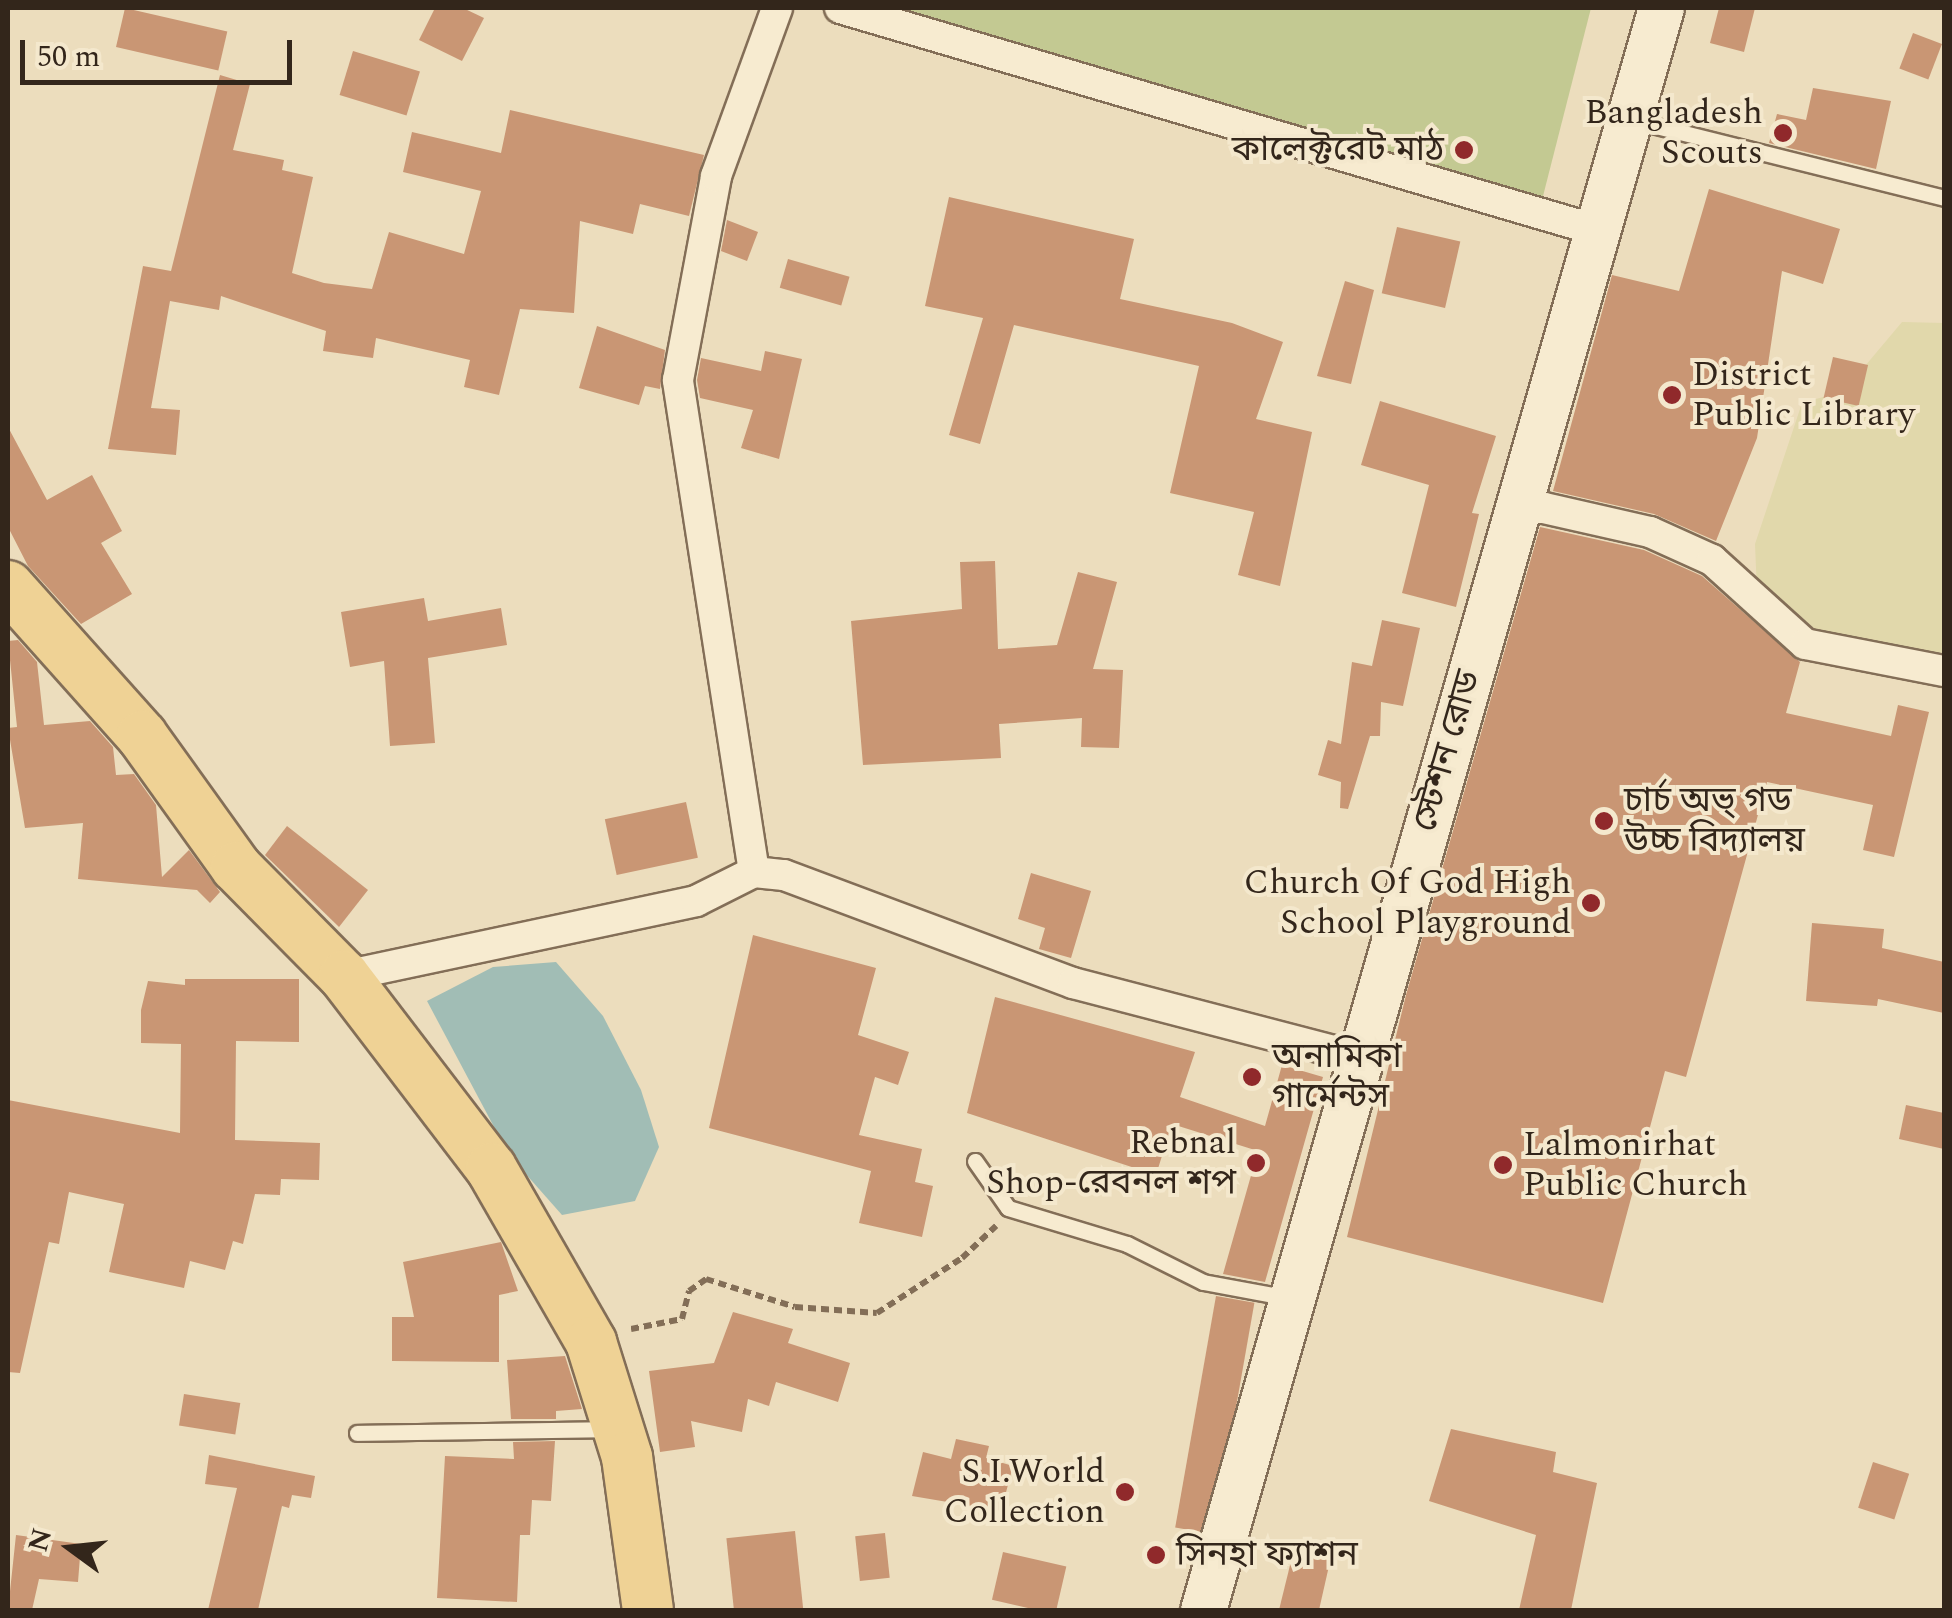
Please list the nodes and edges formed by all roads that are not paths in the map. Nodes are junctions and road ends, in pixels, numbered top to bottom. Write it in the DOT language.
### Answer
graph roads {
  1 [pos="776,8"];
  2 [pos="840,8"];
  3 [pos="1661,8"];
  4 [pos="1628,119"];
  5 [pos="1944,198"];
  6 [pos="1596,230"];
  7 [pos="1514,508"];
  8 [pos="8,586"];
  9 [pos="1944,671"];
  10 [pos="754,872"];
  11 [pos="344,976"];
  12 [pos="1361,1058"];
  13 [pos="975,1161"];
  14 [pos="1293,1299"];
  15 [pos="358,1433"];
  16 [pos="624,1443"];
  17 [pos="648,1610"];
  18 [pos="1203,1610"];
  1 -- 10 [label="street"];
  2 -- 6 [label="street"];
  3 -- 4 [label="main road, স্টেশন রোড"];
  4 -- 5 [label="lane"];
  4 -- 6 [label="main road, স্টেশন রোড"];
  6 -- 7 [label="main road, স্টেশন রোড"];
  7 -- 9 [label="street"];
  7 -- 12 [label="main road, স্টেশন রোড"];
  8 -- 11 [label="main road"];
  10 -- 11 [label="street"];
  10 -- 12 [label="street"];
  11 -- 16 [label="main road"];
  12 -- 14 [label="main road, স্টেশন রোড"];
  13 -- 14 [label="lane"];
  14 -- 18 [label="main road, স্টেশন রোড"];
  15 -- 16 [label="lane"];
  16 -- 17 [label="main road"];
}
